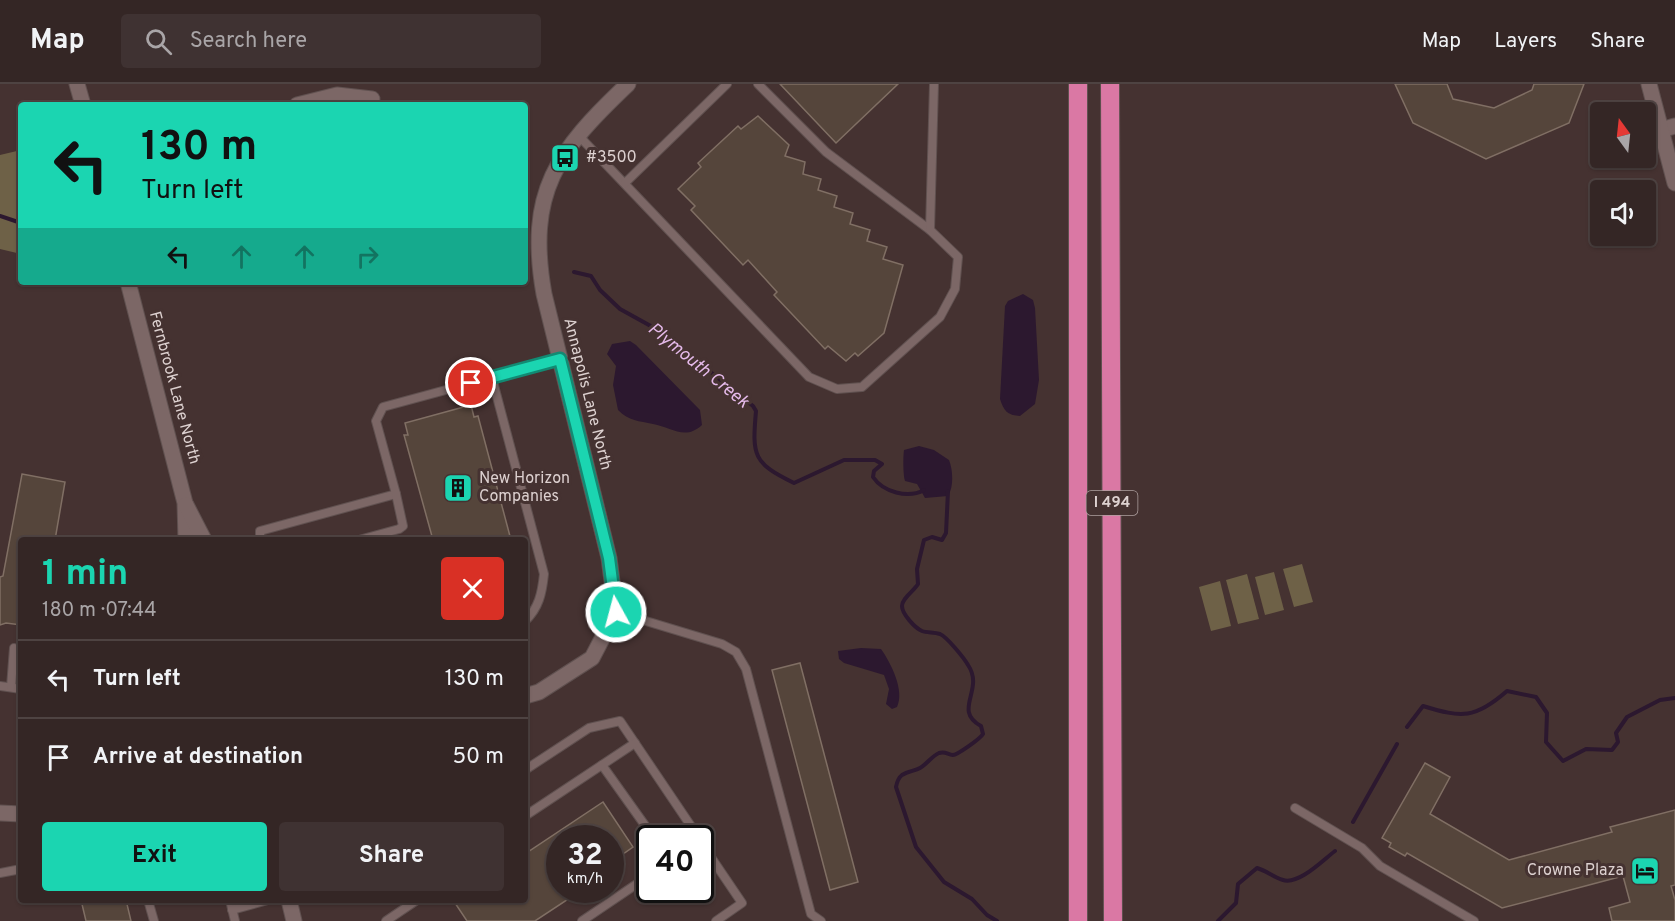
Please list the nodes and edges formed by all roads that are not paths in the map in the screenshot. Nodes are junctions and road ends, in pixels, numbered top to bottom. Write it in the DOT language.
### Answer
graph roads {
  1 [pos="77,84"];
  2 [pos="628,84"];
  3 [pos="727,84"];
  4 [pos="758,84"];
  5 [pos="934,84"];
  6 [pos="1078,84"];
  7 [pos="1110,84"];
  8 [pos="1649,84"];
  9 [pos="372,99"];
  10 [pos="81,102"];
  11 [pos="309,102"];
  12 [pos="1668,128"];
  13 [pos="577,134"];
  14 [pos="625,183"];
  15 [pos="1675,183"];
  16 [pos="930,230"];
  17 [pos="129,285"];
  18 [pos="560,359"];
  19 [pos="492,378"];
  20 [pos="396,494"];
  21 [pos="185,503"];
  22 [pos="186,537"];
  23 [pos="202,537"];
  24 [pos="260,537"];
  25 [pos="370,537"];
  26 [pos="616,612"];
  27 [pos="528,618"];
  28 [pos="14,648"];
  29 [pos="0,686"];
  30 [pos="11,687"];
  31 [pos="18,688"];
  32 [pos="528,695"];
  33 [pos="635,742"];
  34 [pos="602,765"];
  35 [pos="528,768"];
  36 [pos="1295,808"];
  37 [pos="0,813"];
  38 [pos="18,814"];
  39 [pos="528,814"];
  40 [pos="645,825"];
  41 [pos="689,825"];
  42 [pos="714,862"];
  43 [pos="18,870"];
  44 [pos="0,873"];
  45 [pos="636,884"];
  46 [pos="149,903"];
  47 [pos="231,903"];
  48 [pos="257,903"];
  49 [pos="290,903"];
  50 [pos="413,903"];
  51 [pos="232,910"];
  52 [pos="154,921"];
  53 [pos="235,921"];
  54 [pos="294,921"];
  55 [pos="386,921"];
  56 [pos="582,921"];
  57 [pos="716,921"];
  58 [pos="821,921"];
  59 [pos="1078,921"];
  60 [pos="1113,921"];
  61 [pos="1474,921"];
  1 -- 10 [label="street"];
  2 -- 13 [label="street, Annapolis Lane North"];
  3 -- 14 [label="lane"];
  4 -- 16 [label="lane"];
  5 -- 16 [label="lane"];
  6 -- 59 [label="highway, I 494"];
  7 -- 60 [label="highway, I 494"];
  8 -- 12 [label="street"];
  9 -- 11 [label="street"];
  12 -- 15 [label="street"];
  13 -- 14 [label="lane"];
  13 -- 18 [label="street, Annapolis Lane North"];
  14 -- 16 [label="lane"];
  17 -- 21 [label="street, Fernbrook Lane North"];
  18 -- 19 [label="lane"];
  18 -- 26 [label="street, Annapolis Lane North"];
  19 -- 20 [label="lane"];
  19 -- 27 [label="lane"];
  20 -- 24 [label="lane"];
  20 -- 25 [label="lane"];
  21 -- 22 [label="street, Fernbrook Lane North"];
  21 -- 23 [label="street, Fernbrook Lane North"];
  26 -- 32 [label="street"];
  26 -- 58 [label="lane"];
  28 -- 30 [label="lane"];
  29 -- 30 [label="lane"];
  30 -- 31 [label="lane"];
  33 -- 34 [label="lane"];
  33 -- 35 [label="lane"];
  33 -- 41 [label="lane"];
  34 -- 39 [label="lane"];
  34 -- 40 [label="lane"];
  36 -- 61 [label="lane"];
  37 -- 38 [label="street"];
  42 -- 57 [label="lane"];
  43 -- 44 [label="lane"];
  45 -- 56 [label="lane"];
  46 -- 52 [label="lane"];
  47 -- 51 [label="lane"];
  48 -- 51 [label="lane"];
  49 -- 54 [label="street"];
  50 -- 55 [label="lane"];
  51 -- 53 [label="lane"];
}
